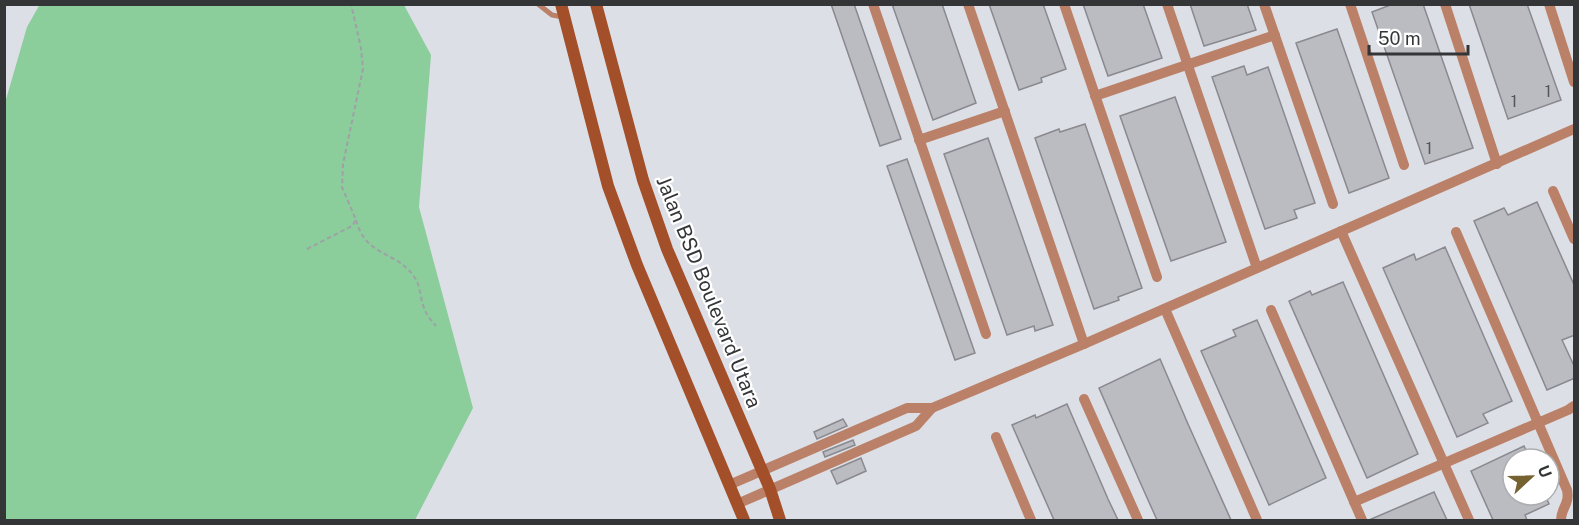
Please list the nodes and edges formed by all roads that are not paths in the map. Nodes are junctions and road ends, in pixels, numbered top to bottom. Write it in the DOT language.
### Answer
graph roads {
  1 [pos="538,4"];
  2 [pos="561,4"];
  3 [pos="596,4"];
  4 [pos="873,4"];
  5 [pos="968,4"];
  6 [pos="1064,4"];
  7 [pos="1167,4"];
  8 [pos="1264,4"];
  9 [pos="1350,4"];
  10 [pos="1445,4"];
  11 [pos="1548,4"];
  12 [pos="564,17"];
  13 [pos="1275,35"];
  14 [pos="1188,64"];
  15 [pos="1575,82"];
  16 [pos="1095,96"];
  17 [pos="1005,111"];
  18 [pos="1575,129"];
  19 [pos="920,140"];
  20 [pos="1497,164"];
  21 [pos="1404,165"];
  22 [pos="1553,191"];
  23 [pos="1333,204"];
  24 [pos="1341,231"];
  25 [pos="1456,232"];
  26 [pos="1575,239"];
  27 [pos="1257,268"];
  28 [pos="1157,277"];
  29 [pos="1165,309"];
  30 [pos="1271,310"];
  31 [pos="986,334"];
  32 [pos="1084,344"];
  33 [pos="1084,399"];
  34 [pos="1575,406"];
  35 [pos="932,408"];
  36 [pos="873,423"];
  37 [pos="1539,423"];
  38 [pos="996,436"];
  39 [pos="880,441"];
  40 [pos="1444,463"];
  41 [pos="762,471"];
  42 [pos="729,485"];
  43 [pos="770,489"];
  44 [pos="1354,502"];
  45 [pos="737,504"];
  46 [pos="744,520"];
  47 [pos="780,520"];
  48 [pos="1032,520"];
  49 [pos="1137,520"];
  50 [pos="1257,520"];
  51 [pos="1362,520"];
  52 [pos="1469,520"];
  53 [pos="1562,520"];
  1 -- 12 [label="lane"];
  2 -- 12 [label="main road"];
  3 -- 41 [label="main road, Jalan BSD Boulevard Utara"];
  4 -- 19 [label="street"];
  5 -- 17 [label="street"];
  6 -- 16 [label="street"];
  7 -- 14 [label="street"];
  8 -- 13 [label="street"];
  9 -- 21 [label="street"];
  10 -- 20 [label="street"];
  11 -- 15 [label="street"];
  12 -- 42 [label="main road"];
  13 -- 14 [label="street"];
  13 -- 23 [label="street"];
  14 -- 16 [label="street"];
  14 -- 27 [label="street"];
  16 -- 28 [label="street"];
  17 -- 19 [label="street"];
  17 -- 32 [label="street"];
  18 -- 20 [label="street"];
  19 -- 31 [label="street"];
  20 -- 24 [label="street"];
  22 -- 26 [label="street"];
  24 -- 27 [label="street"];
  24 -- 40 [label="street"];
  25 -- 37 [label="street"];
  27 -- 29 [label="street"];
  29 -- 32 [label="street"];
  29 -- 50 [label="street"];
  30 -- 44 [label="street"];
  32 -- 35 [label="street"];
  33 -- 49 [label="street"];
  34 -- 37 [label="street"];
  35 -- 36 [label="street"];
  35 -- 39 [label="street"];
  36 -- 39 [label="street"];
  36 -- 41 [label="street"];
  37 -- 40 [label="street"];
  37 -- 53 [label="street"];
  38 -- 48 [label="street"];
  39 -- 43 [label="street"];
  40 -- 44 [label="street"];
  40 -- 52 [label="street"];
  41 -- 42 [label="street"];
  41 -- 43 [label="main road, Jalan BSD Boulevard Utara"];
  42 -- 45 [label="main road"];
  43 -- 45 [label="street"];
  43 -- 47 [label="main road, Jalan BSD Boulevard Utara"];
  44 -- 51 [label="street"];
  45 -- 46 [label="main road"];
}
